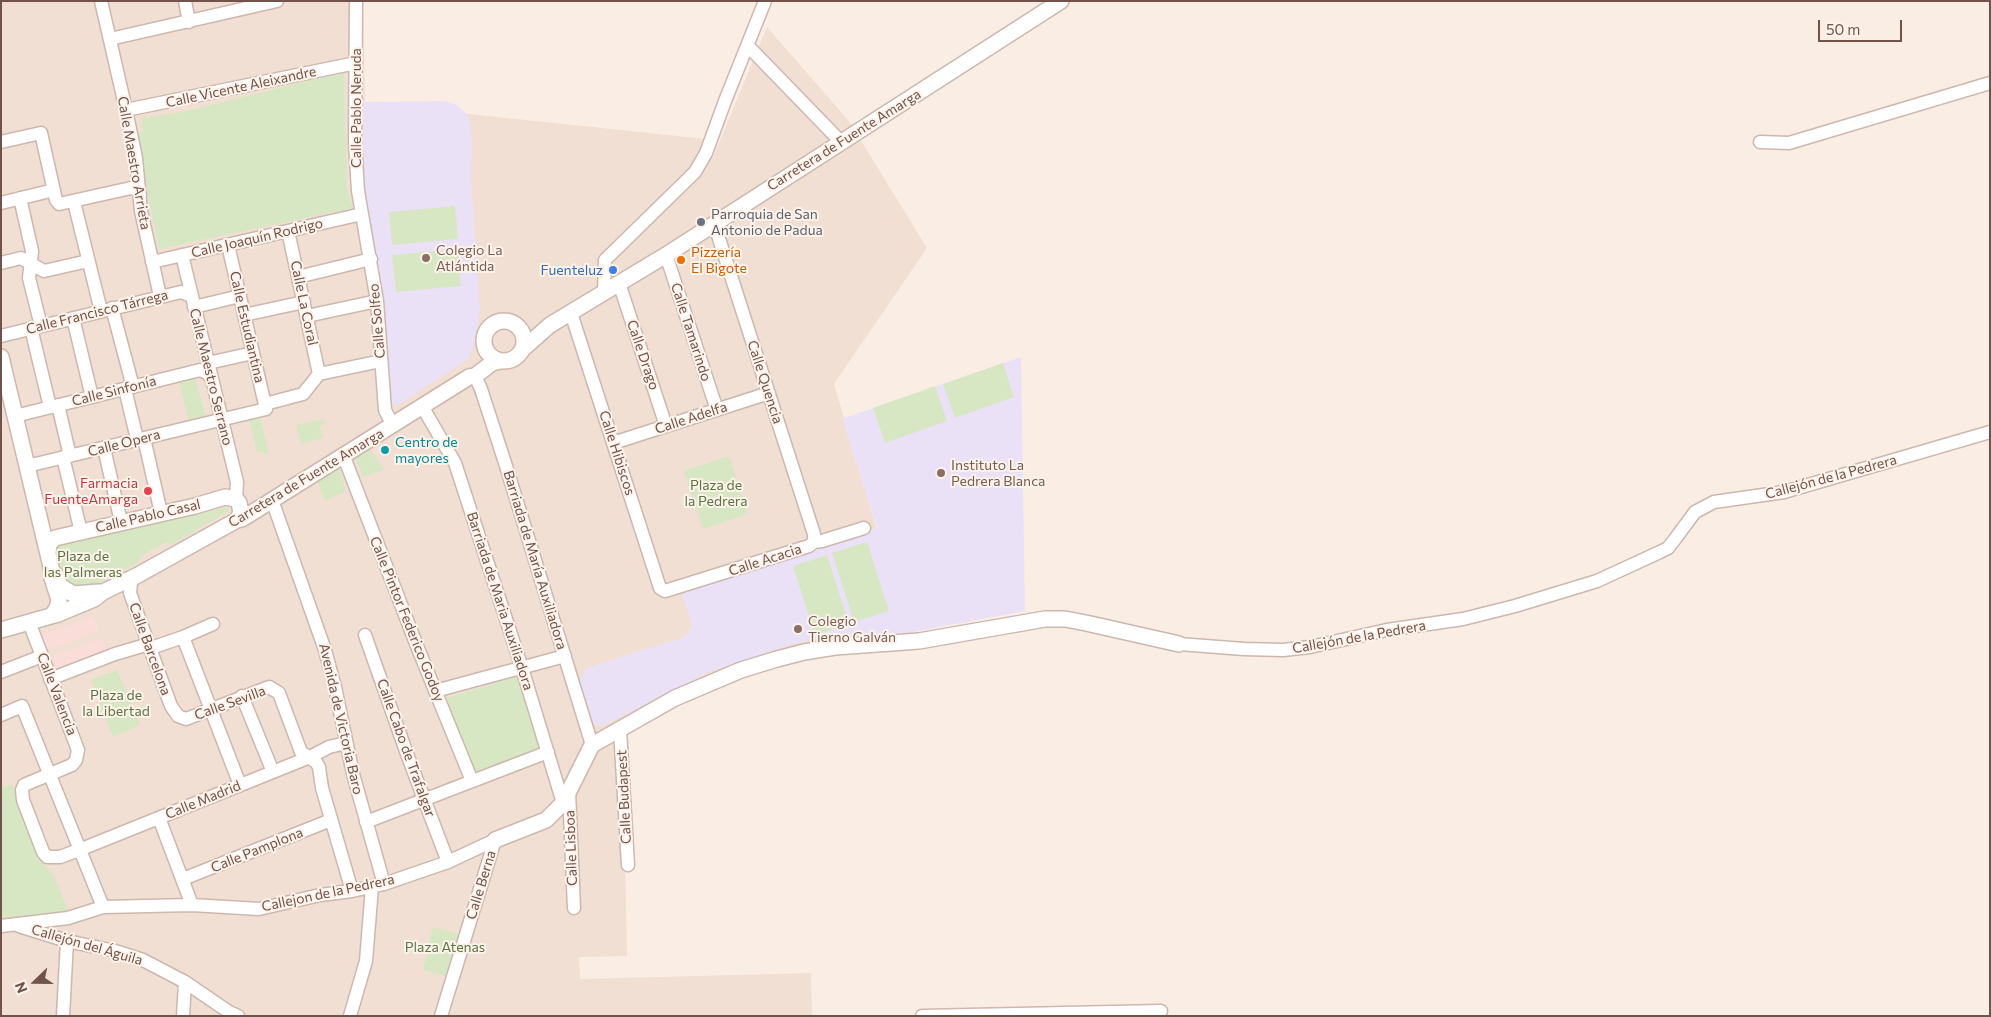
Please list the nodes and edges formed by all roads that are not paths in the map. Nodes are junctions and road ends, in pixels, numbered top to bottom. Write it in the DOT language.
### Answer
graph roads {
  1 [pos="100,1"];
  2 [pos="185,1"];
  3 [pos="356,1"];
  4 [pos="765,1"];
  5 [pos="1061,1"];
  6 [pos="273,2"];
  7 [pos="189,22"];
  8 [pos="110,39"];
  9 [pos="748,46"];
  10 [pos="356,63"];
  11 [pos="1990,83"];
  12 [pos="126,110"];
  13 [pos="1,142"];
  14 [pos="841,142"];
  15 [pos="1760,142"];
  16 [pos="54,190"];
  17 [pos="140,195"];
  18 [pos="20,198"];
  19 [pos="74,202"];
  20 [pos="1,203"];
  21 [pos="362,214"];
  22 [pos="714,223"];
  23 [pos="288,231"];
  24 [pos="228,245"];
  25 [pos="182,255"];
  26 [pos="666,255"];
  27 [pos="371,259"];
  28 [pos="88,261"];
  29 [pos="152,262"];
  30 [pos="1,263"];
  31 [pos="32,264"];
  32 [pos="298,277"];
  33 [pos="619,283"];
  34 [pos="604,292"];
  35 [pos="160,296"];
  36 [pos="240,296"];
  37 [pos="193,301"];
  38 [pos="377,301"];
  39 [pos="304,302"];
  40 [pos="106,310"];
  41 [pos="571,313"];
  42 [pos="244,315"];
  43 [pos="306,316"];
  44 [pos="73,318"];
  45 [pos="514,323"];
  46 [pos="550,325"];
  47 [pos="36,327"];
  48 [pos="1,336"];
  49 [pos="484,345"];
  50 [pos="524,348"];
  51 [pos="253,353"];
  52 [pos="1,357"];
  53 [pos="381,360"];
  54 [pos="500,361"];
  55 [pos="208,363"];
  56 [pos="319,374"];
  57 [pos="472,376"];
  58 [pos="211,378"];
  59 [pos="129,388"];
  60 [pos="768,393"];
  61 [pos="92,397"];
  62 [pos="54,406"];
  63 [pos="265,406"];
  64 [pos="422,406"];
  65 [pos="717,410"];
  66 [pos="15,416"];
  67 [pos="222,419"];
  68 [pos="393,426"];
  69 [pos="666,426"];
  70 [pos="1990,432"];
  71 [pos="141,439"];
  72 [pos="613,443"];
  73 [pos="104,448"];
  74 [pos="66,457"];
  75 [pos="344,457"];
  76 [pos="27,466"];
  77 [pos="237,501"];
  78 [pos="267,503"];
  79 [pos="161,513"];
  80 [pos="237,520"];
  81 [pos="121,522"];
  82 [pos="864,528"];
  83 [pos="81,532"];
  84 [pos="814,542"];
  85 [pos="48,553"];
  86 [pos="52,571"];
  87 [pos="138,574"];
  88 [pos="664,591"];
  89 [pos="102,592"];
  90 [pos="53,614"];
  91 [pos="29,622"];
  92 [pos="213,624"];
  93 [pos="1,630"];
  94 [pos="365,634"];
  95 [pos="183,637"];
  96 [pos="1179,644"];
  97 [pos="150,646"];
  98 [pos="42,656"];
  99 [pos="565,656"];
  100 [pos="522,668"];
  101 [pos="1,672"];
  102 [pos="50,679"];
  103 [pos="435,691"];
  104 [pos="242,696"];
  105 [pos="210,709"];
  106 [pos="1,715"];
  107 [pos="186,719"];
  108 [pos="620,729"];
  109 [pos="346,743"];
  110 [pos="592,746"];
  111 [pos="548,752"];
  112 [pos="310,758"];
  113 [pos="273,772"];
  114 [pos="49,774"];
  115 [pos="472,781"];
  116 [pos="240,784"];
  117 [pos="569,788"];
  118 [pos="424,801"];
  119 [pos="563,803"];
  120 [pos="159,818"];
  121 [pos="331,820"];
  122 [pos="366,822"];
  123 [pos="495,840"];
  124 [pos="79,850"];
  125 [pos="448,862"];
  126 [pos="628,865"];
  127 [pos="182,879"];
  128 [pos="378,885"];
  129 [pos="352,891"];
  130 [pos="192,905"];
  131 [pos="103,907"];
  132 [pos="574,908"];
  133 [pos="7,925"];
  134 [pos="68,941"];
  135 [pos="185,982"];
  136 [pos="1161,1011"];
  137 [pos="950,1015"];
  138 [pos="1007,1015"];
  139 [pos="1041,1015"];
  140 [pos="63,1016"];
  141 [pos="183,1016"];
  142 [pos="238,1016"];
  143 [pos="350,1016"];
  144 [pos="441,1016"];
  145 [pos="922,1016"];
  1 -- 8 [label="street, Calle Maestro Arrieta"];
  2 -- 7 [label="street"];
  3 -- 10 [label="street, Calle Pablo Neruda"];
  4 -- 9 [label="street"];
  5 -- 14 [label="street, Carretera de Fuente Amarga"];
  6 -- 7 [label="street"];
  7 -- 8 [label="street"];
  8 -- 12 [label="street, Calle Maestro Arrieta"];
  9 -- 14 [label="street"];
  9 -- 34 [label="street"];
  10 -- 12 [label="street, Calle Vicente Aleixandre"];
  10 -- 21 [label="street, Calle Pablo Neruda"];
  11 -- 15 [label="street"];
  12 -- 17 [label="street, Calle Maestro Arrieta"];
  13 -- 16 [label="street"];
  14 -- 22 [label="street, Carretera de Fuente Amarga"];
  16 -- 18 [label="street"];
  16 -- 19 [label="street"];
  17 -- 19 [label="street"];
  17 -- 29 [label="street, Calle Maestro Arrieta"];
  18 -- 20 [label="street"];
  18 -- 31 [label="street"];
  19 -- 28 [label="street"];
  21 -- 23 [label="street, Calle Joaquín Rodrigo"];
  21 -- 27 [label="street, Calle Solfeo"];
  22 -- 26 [label="street, Carretera de Fuente Amarga"];
  22 -- 60 [label="street, Calle Quencia"];
  23 -- 24 [label="street, Calle Joaquín Rodrigo"];
  23 -- 32 [label="street, Calle La Coral"];
  24 -- 25 [label="street, Calle Joaquín Rodrigo"];
  24 -- 36 [label="street, Calle Estudiantina"];
  25 -- 29 [label="street, Calle Joaquín Rodrigo"];
  25 -- 37 [label="street, Calle Maestro Serrano"];
  26 -- 33 [label="street, Carretera de Fuente Amarga"];
  26 -- 65 [label="street, Calle Tamarindo"];
  27 -- 32 [label="street"];
  27 -- 38 [label="street, Calle Solfeo"];
  28 -- 31 [label="street"];
  28 -- 40 [label="street"];
  29 -- 35 [label="street, Calle Maestro Arrieta"];
  30 -- 31 [label="street"];
  31 -- 47 [label="street"];
  32 -- 39 [label="street, Calle La Coral"];
  33 -- 34 [label="street, Carretera de Fuente Amarga"];
  33 -- 69 [label="street, Calle Drago"];
  34 -- 41 [label="street, Carretera de Fuente Amarga"];
  35 -- 37 [label="street, Calle Francisco Tárrega"];
  35 -- 40 [label="street, Calle Francisco Tárrega"];
  36 -- 37 [label="street, Calle Francisco Tárrega"];
  36 -- 42 [label="street, Calle Estudiantina"];
  37 -- 55 [label="street, Calle Maestro Serrano"];
  38 -- 43 [label="street"];
  38 -- 53 [label="street, Calle Solfeo"];
  39 -- 42 [label="street"];
  39 -- 43 [label="street, Calle La Coral"];
  40 -- 44 [label="street, Calle Francisco Tárrega"];
  40 -- 59 [label="street"];
  41 -- 46 [label="street, Carretera de Fuente Amarga"];
  41 -- 72 [label="street, Calle Hibiscos"];
  42 -- 51 [label="street, Calle Estudiantina"];
  43 -- 56 [label="street, Calle La Coral"];
  44 -- 47 [label="street, Calle Francisco Tárrega"];
  44 -- 61 [label="street"];
  45 -- 46 [label="street, Carretera de Fuente Amarga"];
  45 -- 49 [label="street"];
  45 -- 50 [label="street"];
  46 -- 50 [label="street, Carretera de Fuente Amarga"];
  47 -- 48 [label="street, Calle Francisco Tárrega"];
  47 -- 62 [label="street"];
  49 -- 54 [label="street"];
  49 -- 57 [label="street, Carretera de Fuente Amarga"];
  50 -- 54 [label="street"];
  51 -- 55 [label="street"];
  51 -- 63 [label="street, Calle Estudiantina"];
  52 -- 66 [label="street"];
  53 -- 56 [label="street"];
  53 -- 68 [label="street, Calle Solfeo"];
  54 -- 57 [label="street, Carretera de Fuente Amarga"];
  55 -- 58 [label="street, Calle Maestro Serrano"];
  56 -- 63 [label="street, Calle Opera"];
  57 -- 64 [label="street, Carretera de Fuente Amarga"];
  57 -- 99 [label="street, Barriada de María Auxiliadora"];
  58 -- 59 [label="street, Calle Sinfonía"];
  58 -- 67 [label="street, Calle Maestro Serrano"];
  59 -- 61 [label="street, Calle Sinfonía"];
  59 -- 71 [label="street"];
  60 -- 65 [label="street, Calle Adelfa"];
  60 -- 84 [label="street, Calle Quencia"];
  61 -- 62 [label="street, Calle Sinfonía"];
  62 -- 66 [label="street, Calle Sinfonía"];
  62 -- 74 [label="street"];
  63 -- 67 [label="street, Calle Opera"];
  64 -- 68 [label="street, Carretera de Fuente Amarga"];
  64 -- 100 [label="street, Barriada de Maria Auxiliadora"];
  65 -- 69 [label="street, Calle Adelfa"];
  66 -- 76 [label="street"];
  67 -- 71 [label="street, Calle Opera"];
  67 -- 77 [label="street, Calle Maestro Serrano"];
  68 -- 75 [label="street, Carretera de Fuente Amarga"];
  69 -- 72 [label="street, Calle Adelfa"];
  70 -- 96 [label="street, Callejón de la Pedrera"];
  71 -- 73 [label="street, Calle Opera"];
  71 -- 79 [label="street"];
  72 -- 88 [label="street, Calle Hibiscos"];
  73 -- 74 [label="street, Calle Opera"];
  73 -- 81 [label="street"];
  74 -- 76 [label="street, Calle Opera"];
  74 -- 83 [label="street"];
  75 -- 78 [label="street, Carretera de Fuente Amarga"];
  75 -- 103 [label="street, Calle Pintor Federico Godoy"];
  76 -- 85 [label="street"];
  77 -- 78 [label="street, Calle Pablo Casal"];
  77 -- 79 [label="street, Calle Pablo Casal"];
  77 -- 80 [label="street"];
  78 -- 80 [label="street, Carretera de Fuente Amarga"];
  78 -- 109 [label="street, Avenida de Victoria Baro"];
  79 -- 81 [label="street, Calle Pablo Casal"];
  80 -- 87 [label="street, Carretera de Fuente Amarga"];
  81 -- 83 [label="street, Calle Pablo Casal"];
  82 -- 84 [label="street, Calle Acacia"];
  83 -- 85 [label="street, Calle Pablo Casal"];
  84 -- 88 [label="street, Calle Acacia"];
  85 -- 86 [label="street"];
  86 -- 89 [label="street"];
  86 -- 90 [label="street"];
  87 -- 89 [label="street, Carretera de Fuente Amarga"];
  87 -- 97 [label="street, Calle Barcelona"];
  89 -- 90 [label="street, Carretera de Fuente Amarga"];
  90 -- 91 [label="street, Carretera de Fuente Amarga"];
  91 -- 93 [label="street, Carretera de Fuente Amarga"];
  91 -- 98 [label="street, Calle Valencia"];
  92 -- 95 [label="street"];
  94 -- 118 [label="street, Calle Cabo de Trafalgar"];
  95 -- 97 [label="street"];
  95 -- 105 [label="street"];
  96 -- 108 [label="street, Callejón de la Pedrera"];
  97 -- 102 [label="street"];
  97 -- 107 [label="street, Calle Barcelona"];
  98 -- 101 [label="street"];
  98 -- 102 [label="street, Calle Valencia"];
  99 -- 100 [label="street"];
  99 -- 110 [label="street, Barriada de María Auxiliadora"];
  100 -- 103 [label="street"];
  100 -- 111 [label="street, Barriada de Maria Auxiliadora"];
  102 -- 114 [label="street, Calle Valencia"];
  103 -- 115 [label="street, Calle Pintor Federico Godoy"];
  104 -- 105 [label="street, Calle Sevilla"];
  104 -- 112 [label="street, Calle Sevilla"];
  104 -- 113 [label="street"];
  105 -- 107 [label="street, Calle Sevilla"];
  105 -- 116 [label="street"];
  106 -- 114 [label="street"];
  108 -- 110 [label="street, Callejón de la Pedrera"];
  108 -- 126 [label="street, Calle Budapest"];
  109 -- 112 [label="street, Calle Madrid"];
  109 -- 122 [label="street, Avenida de Victoria Baro"];
  110 -- 117 [label="street, Callejon de la Pedrera"];
  111 -- 115 [label="street"];
  111 -- 119 [label="street, Barriada de Maria Auxiliadora"];
  112 -- 113 [label="street, Calle Madrid"];
  112 -- 121 [label="street"];
  113 -- 116 [label="street, Calle Madrid"];
  114 -- 124 [label="street"];
  114 -- 124 [label="street, Calle Madrid"];
  115 -- 118 [label="street"];
  116 -- 120 [label="street, Calle Madrid"];
  117 -- 119 [label="street, Callejon de la Pedrera"];
  117 -- 132 [label="street, Calle Lisboa"];
  118 -- 122 [label="street"];
  118 -- 125 [label="street, Calle Cabo de Trafalgar"];
  119 -- 123 [label="street, Callejon de la Pedrera"];
  120 -- 124 [label="street, Calle Madrid"];
  120 -- 127 [label="street"];
  121 -- 127 [label="street, Calle Pamplona"];
  121 -- 129 [label="street"];
  122 -- 128 [label="street, Avenida de Victoria Baro"];
  123 -- 125 [label="street, Callejon de la Pedrera"];
  123 -- 144 [label="street, Calle Berna"];
  124 -- 131 [label="street"];
  125 -- 128 [label="street, Callejon de la Pedrera"];
  127 -- 130 [label="street"];
  128 -- 129 [label="street, Callejon de la Pedrera"];
  128 -- 143 [label="street"];
  129 -- 130 [label="street, Callejon de la Pedrera"];
  130 -- 131 [label="street, Callejon de la Pedrera"];
  131 -- 133 [label="street, Callejon de la Pedrera"];
  133 -- 134 [label="street, Callejón del Águila"];
  134 -- 135 [label="street, Callejón del Águila"];
  134 -- 140 [label="street"];
  135 -- 141 [label="street"];
  135 -- 142 [label="street, Callejón del Águila"];
  136 -- 139 [label="street"];
  137 -- 138 [label="street"];
  137 -- 145 [label="street"];
  138 -- 139 [label="street"];
}
